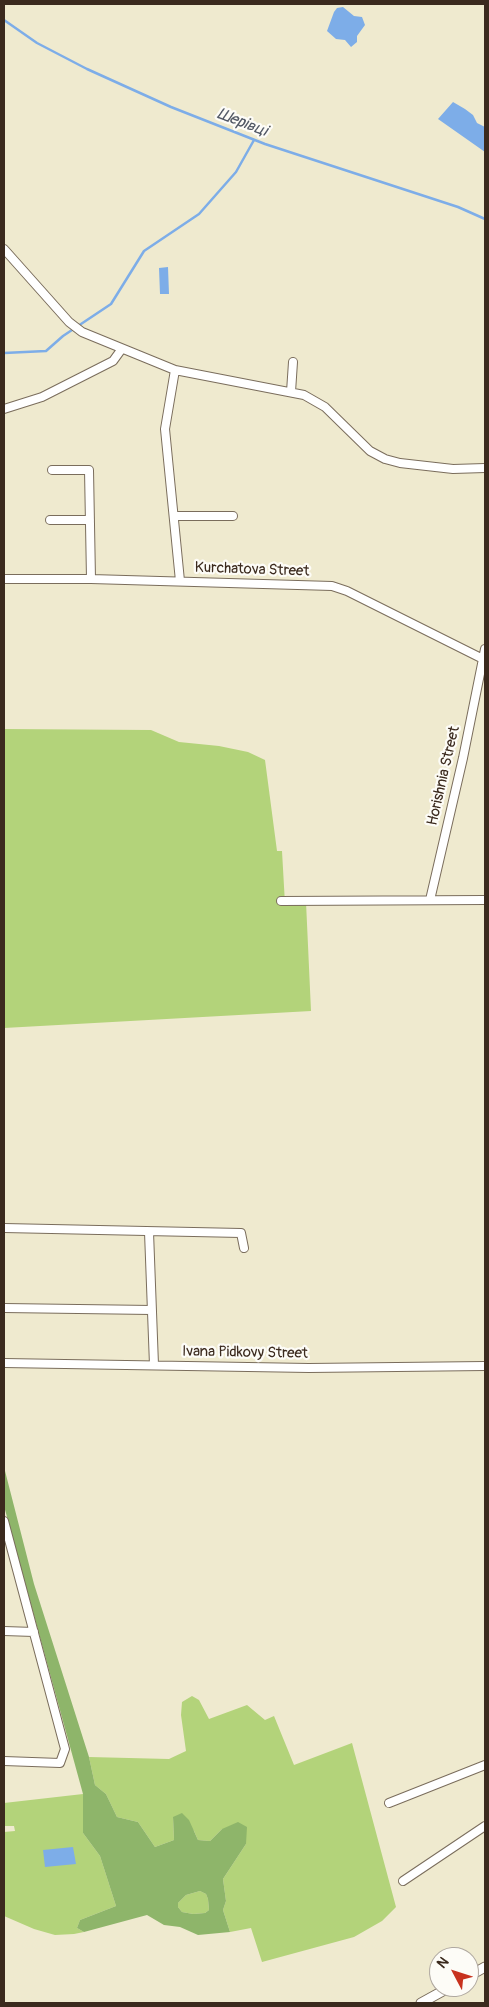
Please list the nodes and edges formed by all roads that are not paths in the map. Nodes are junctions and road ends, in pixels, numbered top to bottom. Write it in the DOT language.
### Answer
graph roads {
  1 [pos="4,249"];
  2 [pos="121,350"];
  3 [pos="293,362"];
  4 [pos="175,370"];
  5 [pos="291,392"];
  6 [pos="4,409"];
  7 [pos="485,468"];
  8 [pos="52,470"];
  9 [pos="175,516"];
  10 [pos="234,516"];
  11 [pos="50,520"];
  12 [pos="90,520"];
  13 [pos="4,579"];
  14 [pos="91,579"];
  15 [pos="180,581"];
  16 [pos="485,649"];
  17 [pos="484,659"];
  18 [pos="430,900"];
  19 [pos="485,900"];
  20 [pos="281,901"];
  21 [pos="4,1228"];
  22 [pos="149,1232"];
  23 [pos="244,1248"];
  24 [pos="4,1308"];
  25 [pos="152,1310"];
  26 [pos="4,1363"];
  27 [pos="154,1365"];
  28 [pos="485,1366"];
  29 [pos="4,1521"];
  30 [pos="4,1631"];
  31 [pos="34,1632"];
  32 [pos="4,1761"];
  33 [pos="485,1765"];
  34 [pos="389,1803"];
  35 [pos="485,1826"];
  36 [pos="403,1881"];
  1 -- 2 [label="street"];
  2 -- 4 [label="street"];
  2 -- 6 [label="street"];
  3 -- 5 [label="street"];
  4 -- 5 [label="street"];
  4 -- 9 [label="street"];
  5 -- 7 [label="street"];
  8 -- 12 [label="street"];
  9 -- 10 [label="street"];
  9 -- 15 [label="street"];
  11 -- 12 [label="street"];
  12 -- 14 [label="street"];
  13 -- 14 [label="street, Kurchatova Street"];
  14 -- 15 [label="street, Kurchatova Street"];
  15 -- 17 [label="street, Kurchatova Street"];
  16 -- 17 [label="street, Horishnia Street"];
  17 -- 18 [label="street, Horishnia Street"];
  18 -- 19 [label="street"];
  18 -- 20 [label="street"];
  21 -- 22 [label="street"];
  22 -- 23 [label="street"];
  22 -- 25 [label="street"];
  24 -- 25 [label="street"];
  25 -- 27 [label="street"];
  26 -- 27 [label="street, Ivana Pidkovy Street"];
  27 -- 28 [label="street, Ivana Pidkovy Street"];
  29 -- 31 [label="street"];
  30 -- 31 [label="street"];
  31 -- 32 [label="street"];
  33 -- 34 [label="street"];
  35 -- 36 [label="street"];
}
